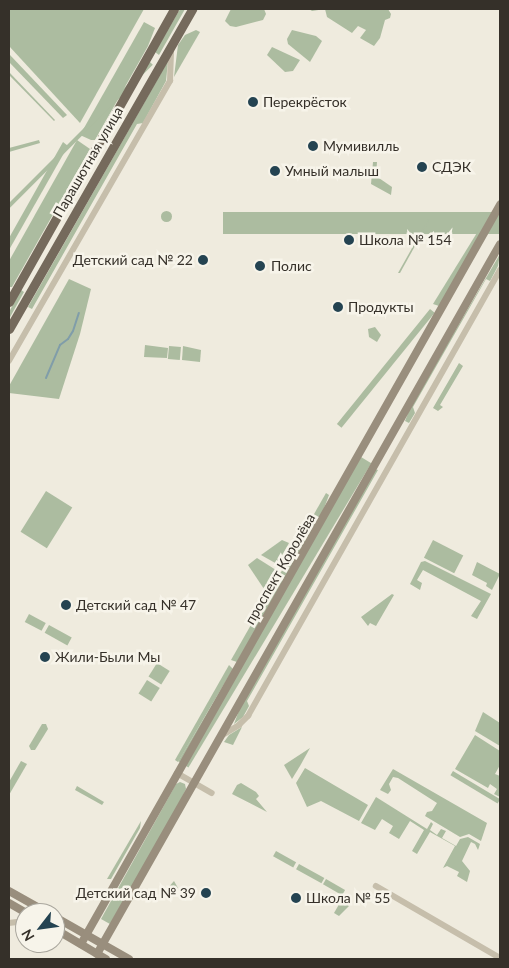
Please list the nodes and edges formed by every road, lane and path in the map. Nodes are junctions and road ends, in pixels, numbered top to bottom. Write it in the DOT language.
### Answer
graph roads {
  1 [pos="174,9"];
  2 [pos="192,9"];
  3 [pos="172,45"];
  4 [pos="146,58"];
  5 [pos="159,66"];
  6 [pos="500,205"];
  7 [pos="500,244"];
  8 [pos="500,270"];
  9 [pos="22,278"];
  10 [pos="34,284"];
  11 [pos="9,302"];
  12 [pos="9,329"];
  13 [pos="9,361"];
  14 [pos="221,736"];
  15 [pos="177,773"];
  16 [pos="195,783"];
  17 [pos="212,792"];
  18 [pos="376,886"];
  19 [pos="10,891"];
  20 [pos="31,903"];
  21 [pos="65,923"];
  22 [pos="65,935"];
  23 [pos="87,935"];
  24 [pos="81,944"];
  25 [pos="102,944"];
  26 [pos="97,954"];
  27 [pos="500,958"];
  28 [pos="106,959"];
  29 [pos="129,959"];
  1 -- 4 [label="main road, Парашютная улица"];
  2 -- 3 [label="main road, Парашютная улица"];
  3 -- 5 [label="main road, Парашютная улица"];
  3 -- 13 [label="street"];
  4 -- 5 [label="main road"];
  4 -- 9 [label="main road, Парашютная улица"];
  5 -- 10 [label="main road, Парашютная улица"];
  6 -- 15 [label="street, проспект Королёва"];
  7 -- 14 [label="street"];
  8 -- 14 [label="street"];
  9 -- 10 [label="main road"];
  9 -- 11 [label="main road, Парашютная улица"];
  10 -- 12 [label="main road, Парашютная улица"];
  14 -- 16 [label="street"];
  15 -- 16 [label="street"];
  15 -- 23 [label="street, проспект Королёва"];
  16 -- 17 [label="street"];
  16 -- 25 [label="street"];
  18 -- 27 [label="street"];
  19 -- 20 [label="street"];
  21 -- 23 [label="street"];
  22 -- 24 [label="street"];
  23 -- 24 [label="street, проспект Королёва"];
  23 -- 25 [label="street"];
  24 -- 26 [label="street"];
  25 -- 26 [label="street"];
  25 -- 29 [label="street"];
  26 -- 28 [label="street"];
}
